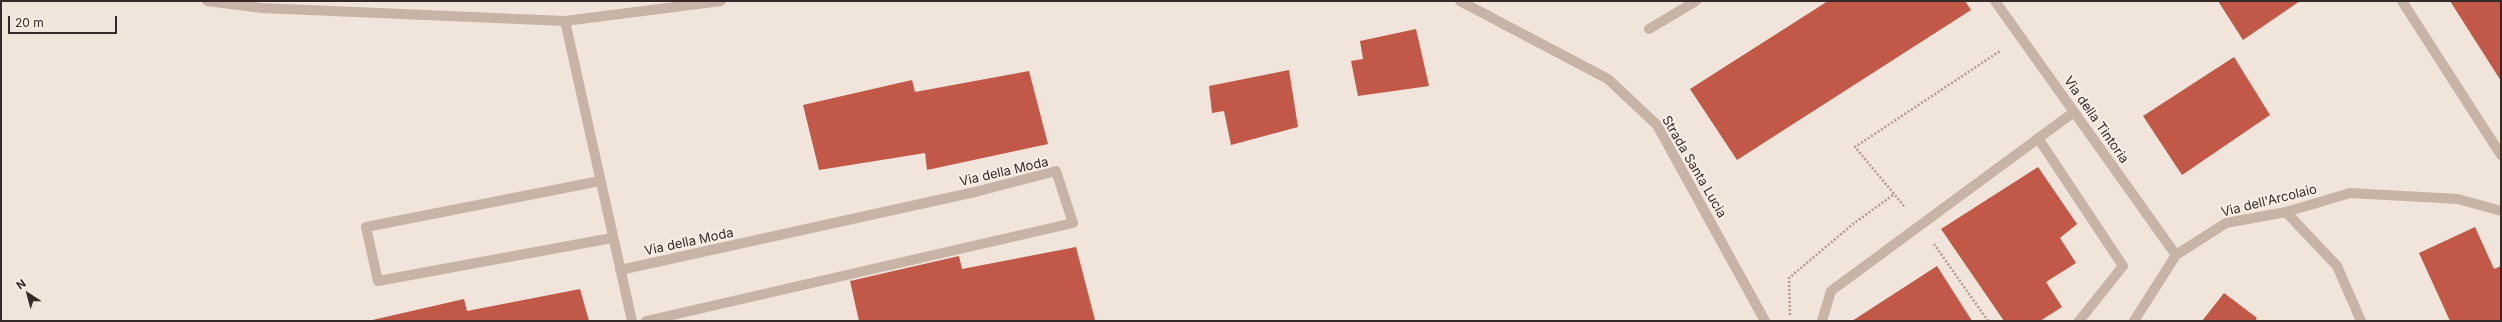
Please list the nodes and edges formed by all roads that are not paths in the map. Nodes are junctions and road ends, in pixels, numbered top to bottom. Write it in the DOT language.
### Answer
graph roads {
  1 [pos="207,1"];
  2 [pos="721,1"];
  3 [pos="1460,1"];
  4 [pos="1696,1"];
  5 [pos="1995,1"];
  6 [pos="2402,1"];
  7 [pos="565,21"];
  8 [pos="1649,30"];
  9 [pos="2074,112"];
  10 [pos="2038,138"];
  11 [pos="2501,155"];
  12 [pos="600,181"];
  13 [pos="2501,211"];
  14 [pos="2286,212"];
  15 [pos="612,238"];
  16 [pos="2176,255"];
  17 [pos="620,270"];
  18 [pos="632,321"];
  19 [pos="646,321"];
  20 [pos="1765,321"];
  21 [pos="1822,321"];
  22 [pos="2078,321"];
  23 [pos="2134,321"];
  24 [pos="2361,321"];
  1 -- 7 [label="street"];
  2 -- 7 [label="street"];
  3 -- 20 [label="street, Strada Santa Lucia"];
  4 -- 8 [label="street"];
  5 -- 9 [label="street, Via della Tintoria"];
  6 -- 11 [label="street"];
  7 -- 12 [label="street"];
  9 -- 10 [label="street"];
  9 -- 16 [label="street, Via della Tintoria"];
  10 -- 21 [label="street"];
  10 -- 22 [label="street"];
  12 -- 15 [label="street"];
  12 -- 15 [label="street"];
  13 -- 14 [label="street, Via dell'Arcolaio"];
  14 -- 16 [label="street, Via dell'Arcolaio"];
  14 -- 24 [label="street"];
  15 -- 17 [label="street"];
  16 -- 23 [label="street, Via dell'Arcolaio"];
  17 -- 18 [label="street"];
  17 -- 19 [label="street, Via della Moda"];
}
